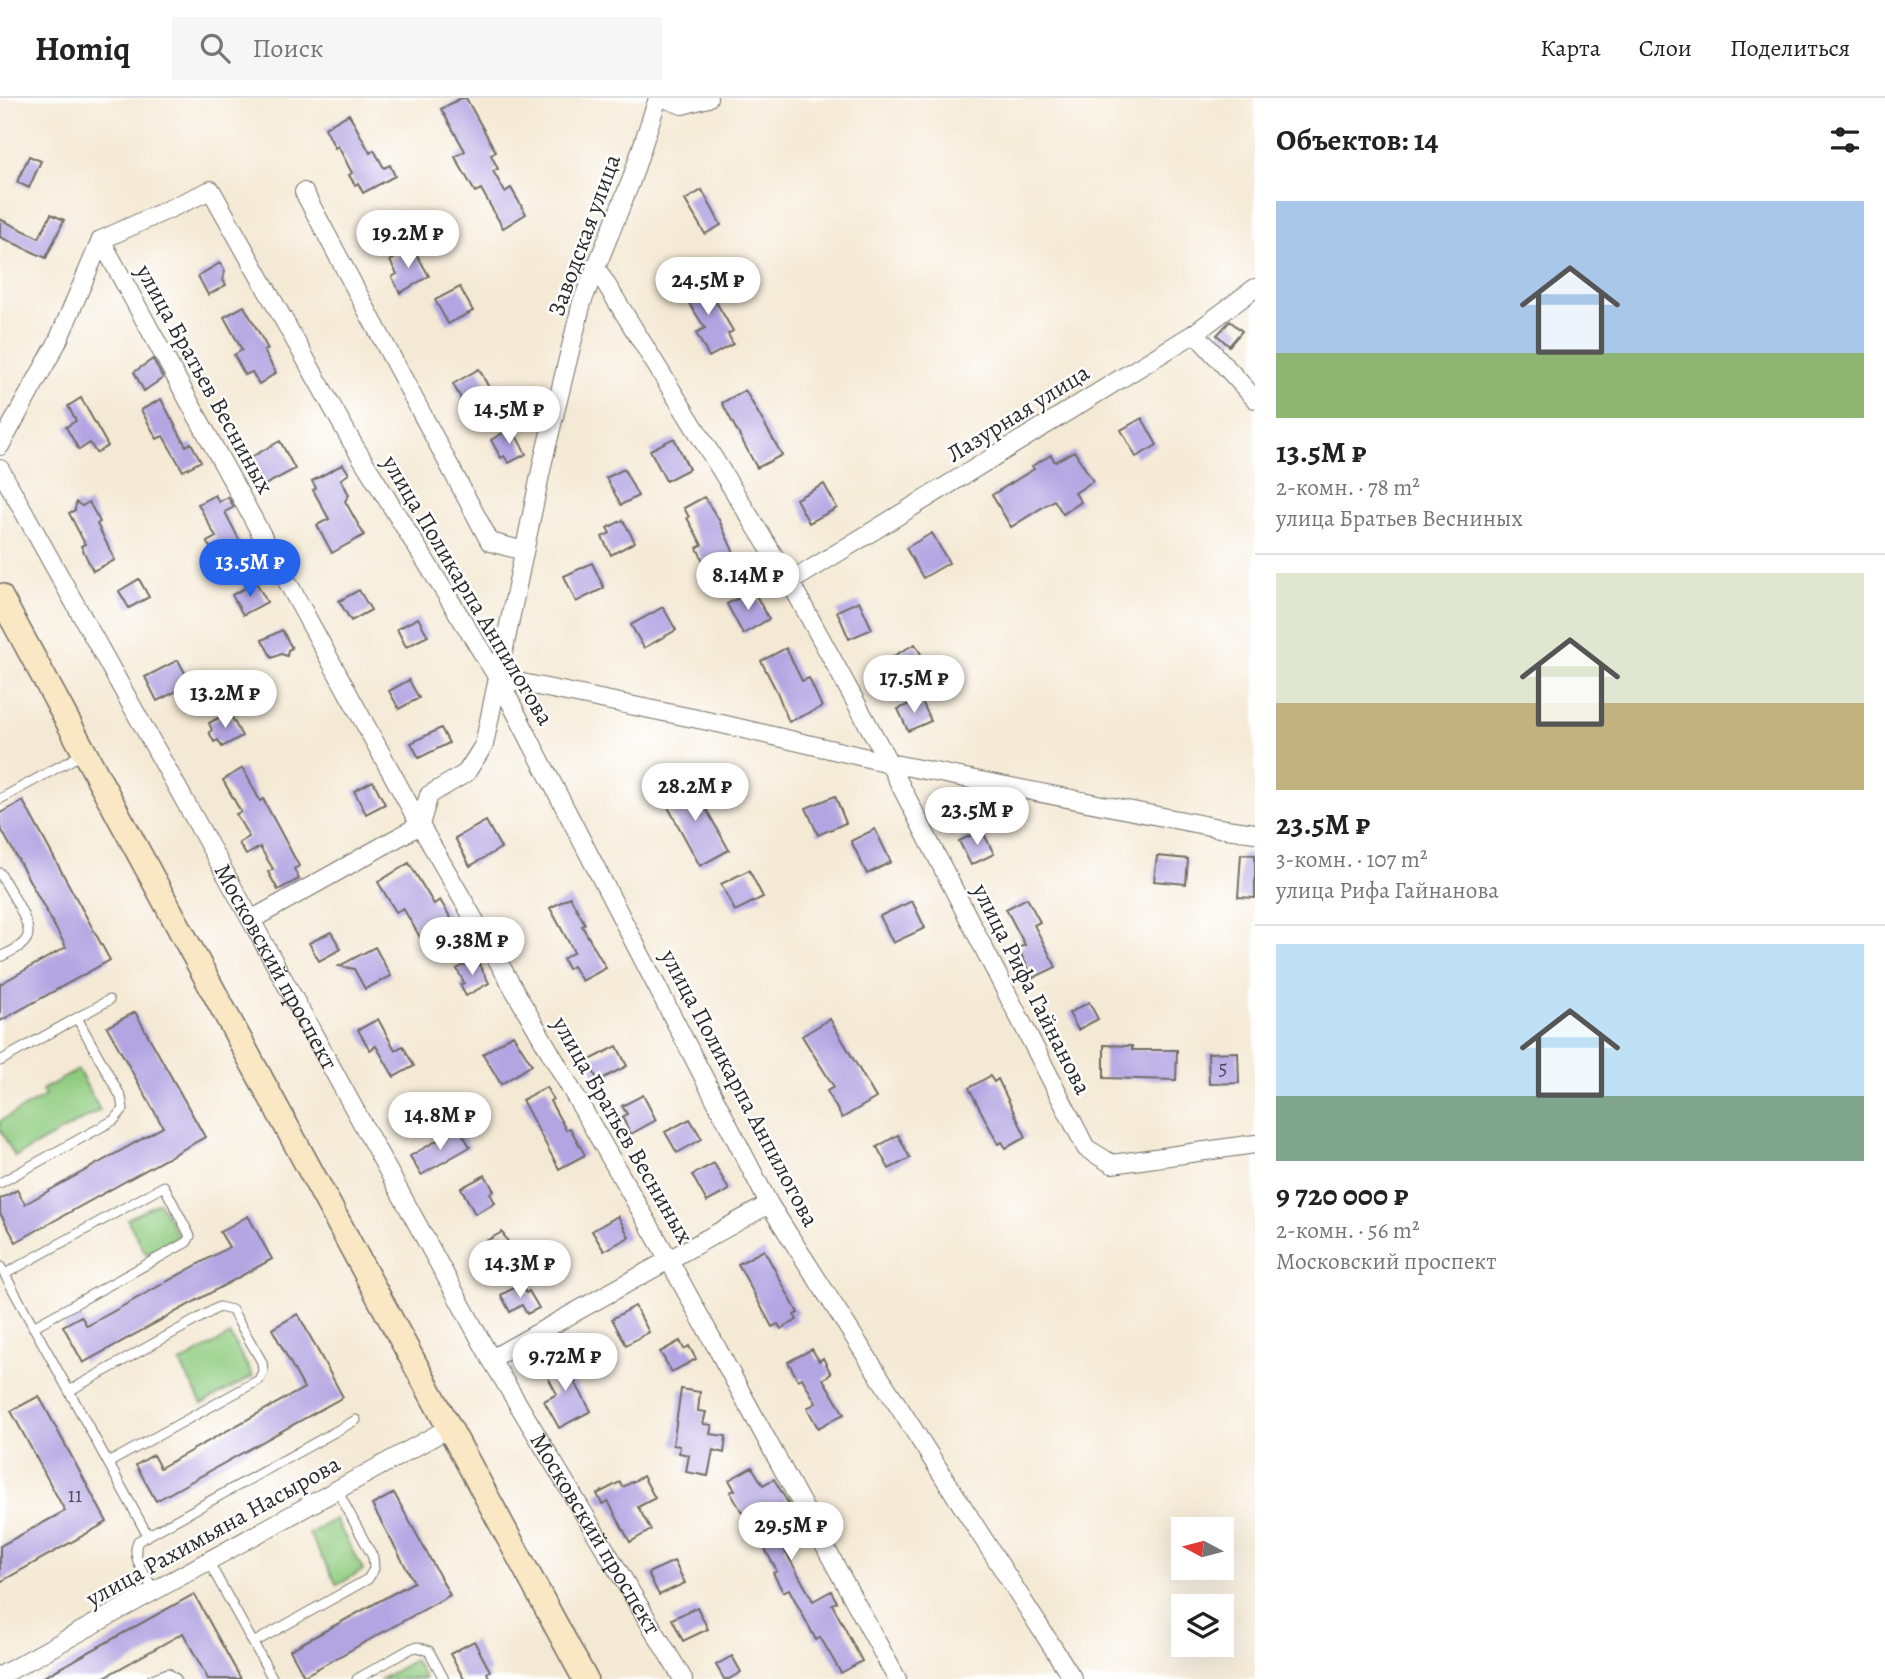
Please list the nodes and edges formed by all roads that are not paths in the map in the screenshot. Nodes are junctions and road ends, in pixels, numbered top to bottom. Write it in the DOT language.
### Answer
graph roads {
  1 [pos="658,98"];
  2 [pos="664,98"];
  3 [pos="708,98"];
  4 [pos="304,192"];
  5 [pos="101,240"];
  6 [pos="595,266"];
  7 [pos="1255,288"];
  8 [pos="1195,333"];
  9 [pos="1255,399"];
  10 [pos="0,446"];
  11 [pos="0,468"];
  12 [pos="524,551"];
  13 [pos="790,582"];
  14 [pos="0,596"];
  15 [pos="498,678"];
  16 [pos="85,752"];
  17 [pos="889,763"];
  18 [pos="0,799"];
  19 [pos="420,825"];
  20 [pos="1255,833"];
  21 [pos="0,873"];
  22 [pos="251,920"];
  23 [pos="0,957"];
  24 [pos="109,1000"];
  25 [pos="78,1018"];
  26 [pos="0,1061"];
  27 [pos="1255,1144"];
  28 [pos="0,1183"];
  29 [pos="769,1204"];
  30 [pos="669,1260"];
  31 [pos="2,1270"];
  32 [pos="33,1327"];
  33 [pos="491,1359"];
  34 [pos="69,1391"];
  35 [pos="356,1420"];
  36 [pos="449,1428"];
  37 [pos="108,1463"];
  38 [pos="337,1490"];
  39 [pos="148,1536"];
  40 [pos="208,1561"];
  41 [pos="155,1591"];
  42 [pos="253,1643"];
  43 [pos="0,1676"];
  44 [pos="152,1679"];
  45 [pos="176,1679"];
  46 [pos="273,1679"];
  47 [pos="356,1679"];
  48 [pos="444,1679"];
  49 [pos="585,1679"];
  50 [pos="683,1679"];
  51 [pos="897,1679"];
  52 [pos="1073,1679"];
  1 -- 6 [label="street, Заводская улица"];
  2 -- 3 [label="street"];
  4 -- 12 [label="street"];
  5 -- 10 [label="street"];
  5 -- 15 [label="street, улица Поликарпа Анпилогова"];
  5 -- 19 [label="street, улица Братьев Весниных"];
  6 -- 12 [label="street, Заводская улица"];
  6 -- 13 [label="street, улица Рифа Гайнанова"];
  7 -- 8 [label="street, Лазурная улица"];
  8 -- 9 [label="street"];
  8 -- 13 [label="street, Лазурная улица"];
  11 -- 22 [label="street, Московский проспект"];
  12 -- 15 [label="street, Заводская улица"];
  13 -- 17 [label="street, улица Рифа Гайнанова"];
  14 -- 16 [label="main road"];
  15 -- 17 [label="street"];
  15 -- 19 [label="street, Заводская улица"];
  15 -- 29 [label="street, улица Поликарпа Анпилогова"];
  16 -- 18 [label="lane"];
  16 -- 36 [label="main road"];
  17 -- 20 [label="street"];
  17 -- 27 [label="street, улица Рифа Гайнанова"];
  19 -- 22 [label="street"];
  19 -- 30 [label="street, улица Братьев Весниных"];
  21 -- 23 [label="lane"];
  22 -- 33 [label="street, Московский проспект"];
  24 -- 25 [label="lane"];
  25 -- 26 [label="lane"];
  25 -- 28 [label="lane"];
  29 -- 30 [label="street"];
  29 -- 52 [label="street, улица Поликарпа Анпилогова"];
  30 -- 33 [label="street"];
  30 -- 51 [label="street, улица Братьев Весниных"];
  31 -- 32 [label="lane"];
  31 -- 32 [label="lane"];
  32 -- 34 [label="lane"];
  33 -- 50 [label="street, Московский проспект"];
  34 -- 37 [label="lane"];
  34 -- 37 [label="lane"];
  35 -- 39 [label="lane"];
  36 -- 38 [label="street, улица Рахимьяна Насырова"];
  36 -- 49 [label="main road"];
  37 -- 39 [label="lane"];
  38 -- 40 [label="street, улица Рахимьяна Насырова"];
  38 -- 42 [label="lane"];
  39 -- 41 [label="lane"];
  40 -- 41 [label="street, улица Рахимьяна Насырова"];
  40 -- 42 [label="lane"];
  41 -- 43 [label="street, улица Рахимьяна Насырова"];
  42 -- 46 [label="lane"];
  44 -- 45 [label="lane"];
  47 -- 48 [label="lane"];
}
